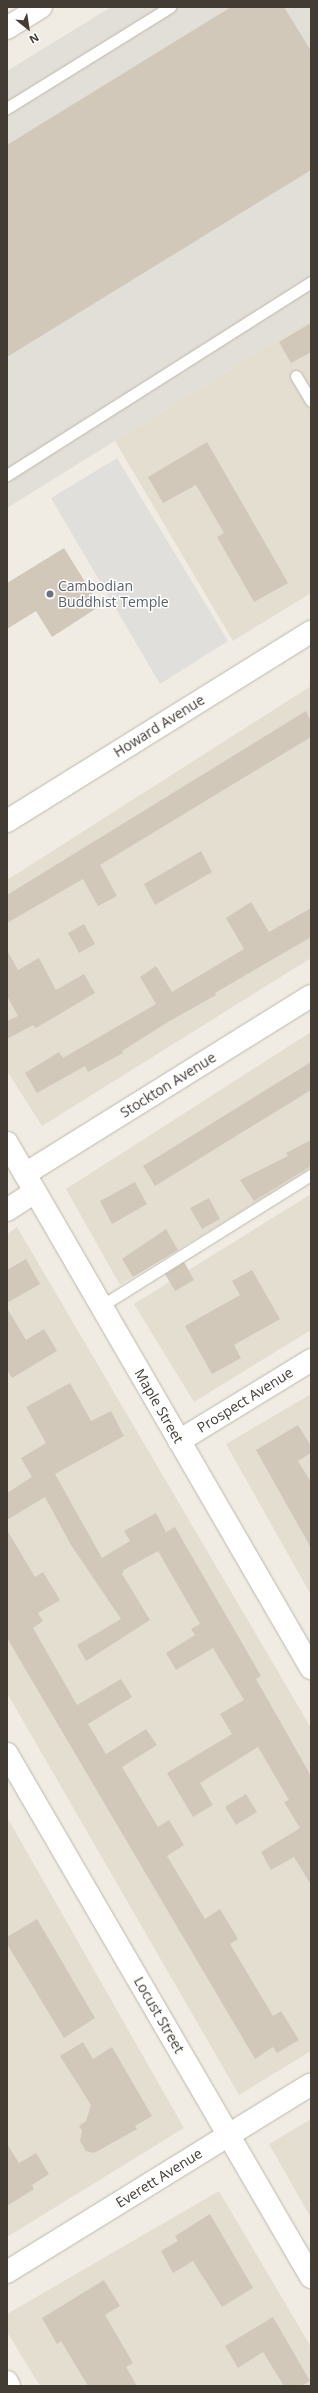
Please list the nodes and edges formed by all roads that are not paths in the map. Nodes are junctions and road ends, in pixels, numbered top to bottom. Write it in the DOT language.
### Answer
graph roads {
  1 [pos="41,7"];
  2 [pos="170,7"];
  3 [pos="7,28"];
  4 [pos="7,108"];
  5 [pos="311,282"];
  6 [pos="296,376"];
  7 [pos="311,401"];
  8 [pos="7,475"];
  9 [pos="311,632"];
  10 [pos="7,821"];
  11 [pos="311,996"];
  12 [pos="7,1143"];
  13 [pos="25,1174"];
  14 [pos="311,1175"];
  15 [pos="35,1192"];
  16 [pos="7,1210"];
  17 [pos="101,1306"];
  18 [pos="311,1360"];
  19 [pos="179,1441"];
  20 [pos="311,1668"];
  21 [pos="7,1754"];
  22 [pos="311,2084"];
  23 [pos="229,2134"];
  24 [pos="7,2272"];
  25 [pos="311,2277"];
  26 [pos="7,2382"];
  27 [pos="9,2386"];
  1 -- 3 [label="street"];
  2 -- 4 [label="lane"];
  5 -- 8 [label="lane"];
  6 -- 7 [label="lane"];
  9 -- 10 [label="street, Howard Avenue"];
  11 -- 13 [label="street, Stockton Avenue"];
  12 -- 13 [label="street, Maple Street"];
  13 -- 15 [label="street, Maple Street"];
  14 -- 17 [label="lane"];
  15 -- 16 [label="street"];
  15 -- 17 [label="street, Maple Street"];
  17 -- 19 [label="street, Maple Street"];
  18 -- 19 [label="street, Prospect Avenue"];
  19 -- 20 [label="street, Maple Street"];
  21 -- 23 [label="street, Locust Street"];
  22 -- 23 [label="street, Everett Avenue"];
  23 -- 24 [label="street, Everett Avenue"];
  23 -- 25 [label="street, Locust Street"];
  26 -- 27 [label="street"];
}
